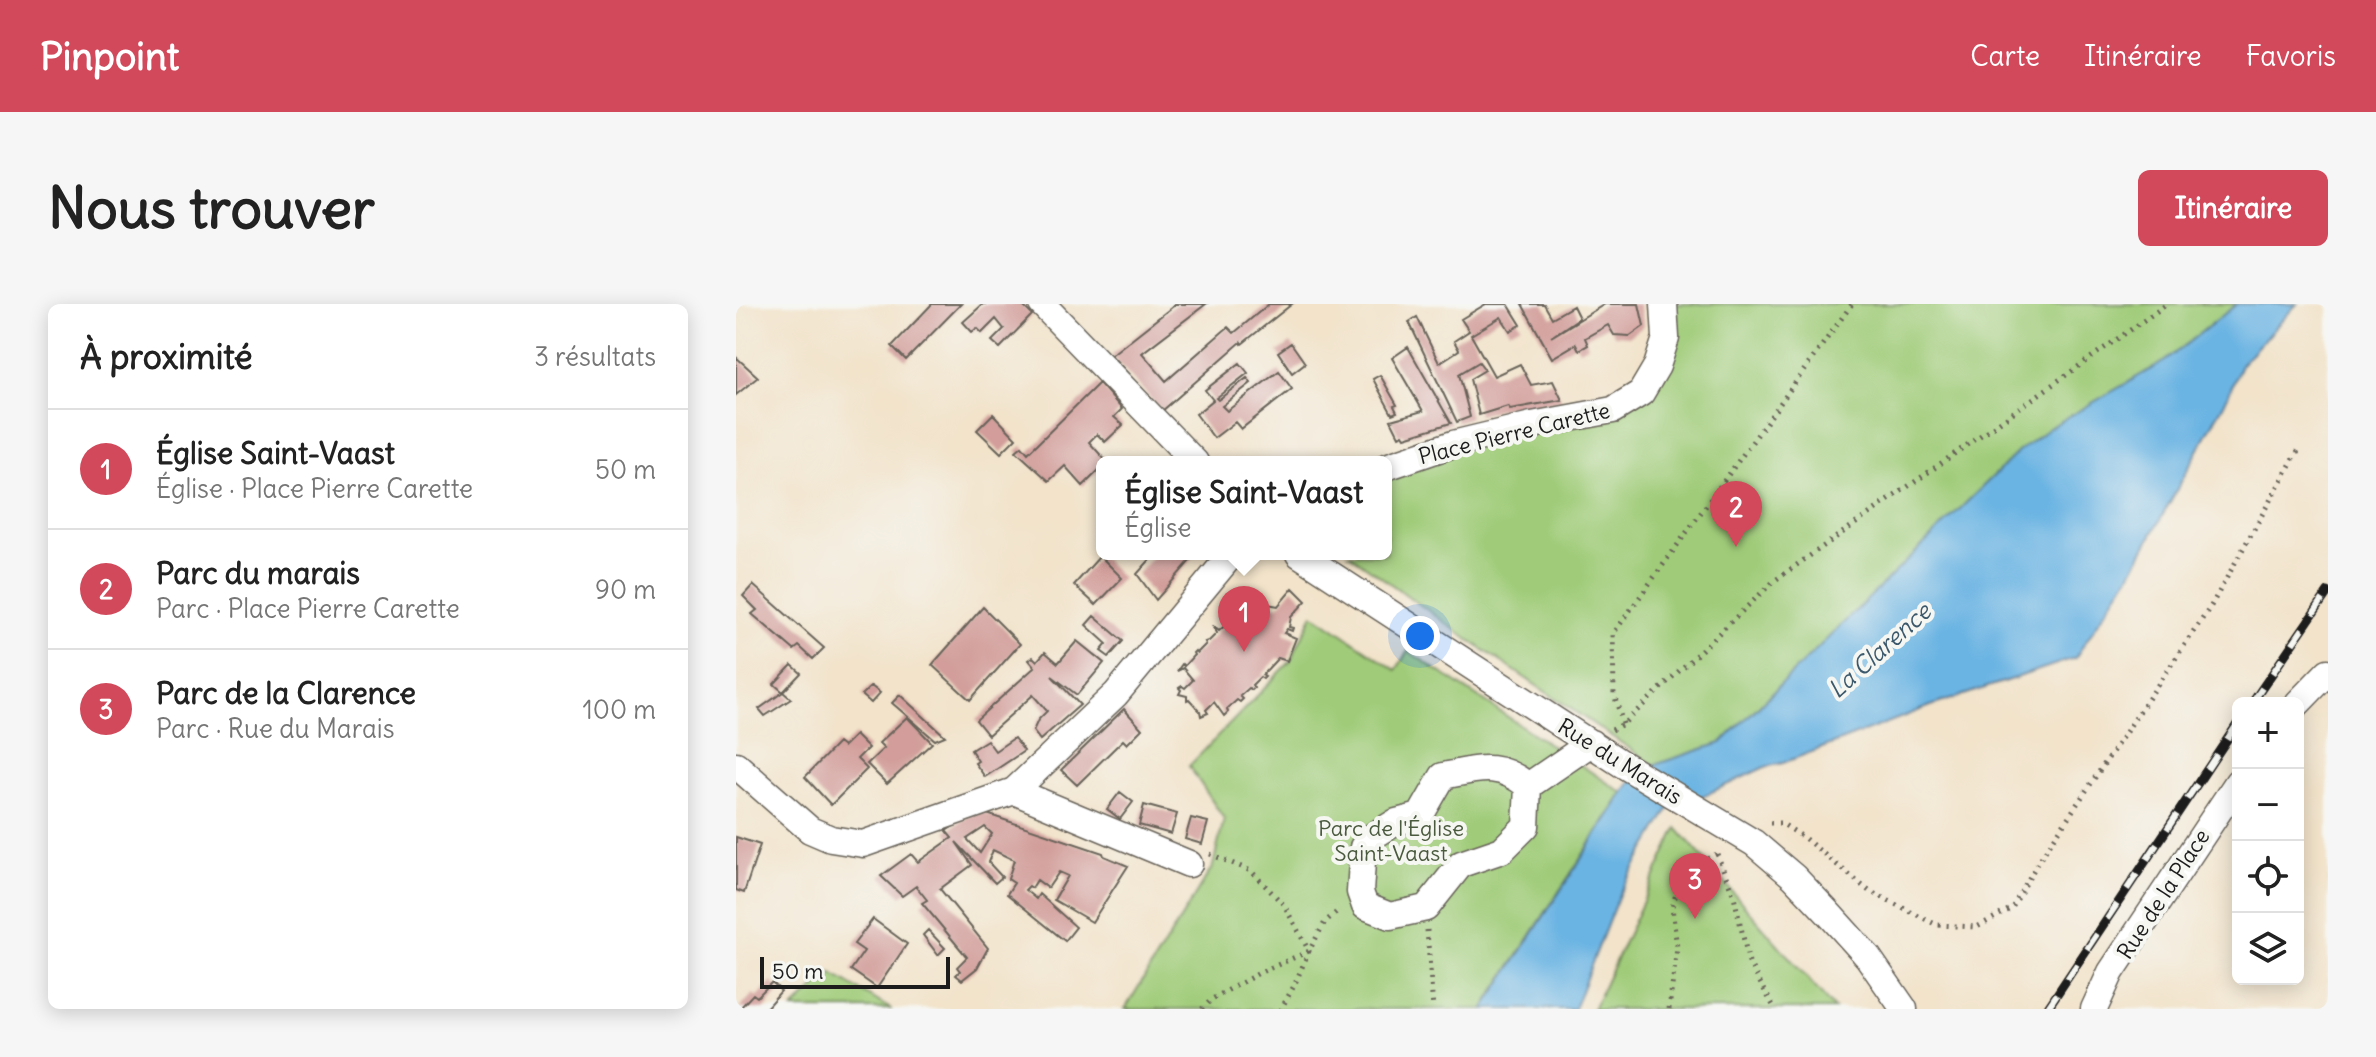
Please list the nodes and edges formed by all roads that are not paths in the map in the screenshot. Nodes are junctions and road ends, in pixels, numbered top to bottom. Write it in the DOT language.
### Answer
graph roads {
  1 [pos="1042,304"];
  2 [pos="1664,304"];
  3 [pos="1189,456"];
  4 [pos="1392,465"];
  5 [pos="1227,560"];
  6 [pos="1308,560"];
  7 [pos="2328,672"];
  8 [pos="2304,697"];
  9 [pos="1591,743"];
  10 [pos="736,765"];
  11 [pos="1528,786"];
  12 [pos="1014,791"];
  13 [pos="2232,791"];
  14 [pos="1189,864"];
  15 [pos="1904,1009"];
  16 [pos="2094,1009"];
  1 -- 3 [label="street"];
  2 -- 4 [label="street, Place Pierre Carette"];
  5 -- 12 [label="street"];
  6 -- 9 [label="street, Rue du Marais"];
  7 -- 8 [label="street"];
  9 -- 11 [label="street"];
  9 -- 15 [label="street, Rue du Marais"];
  10 -- 12 [label="street"];
  11 -- 11 [label="street"];
  12 -- 14 [label="street"];
  13 -- 16 [label="street, Rue de la Place"];
}
